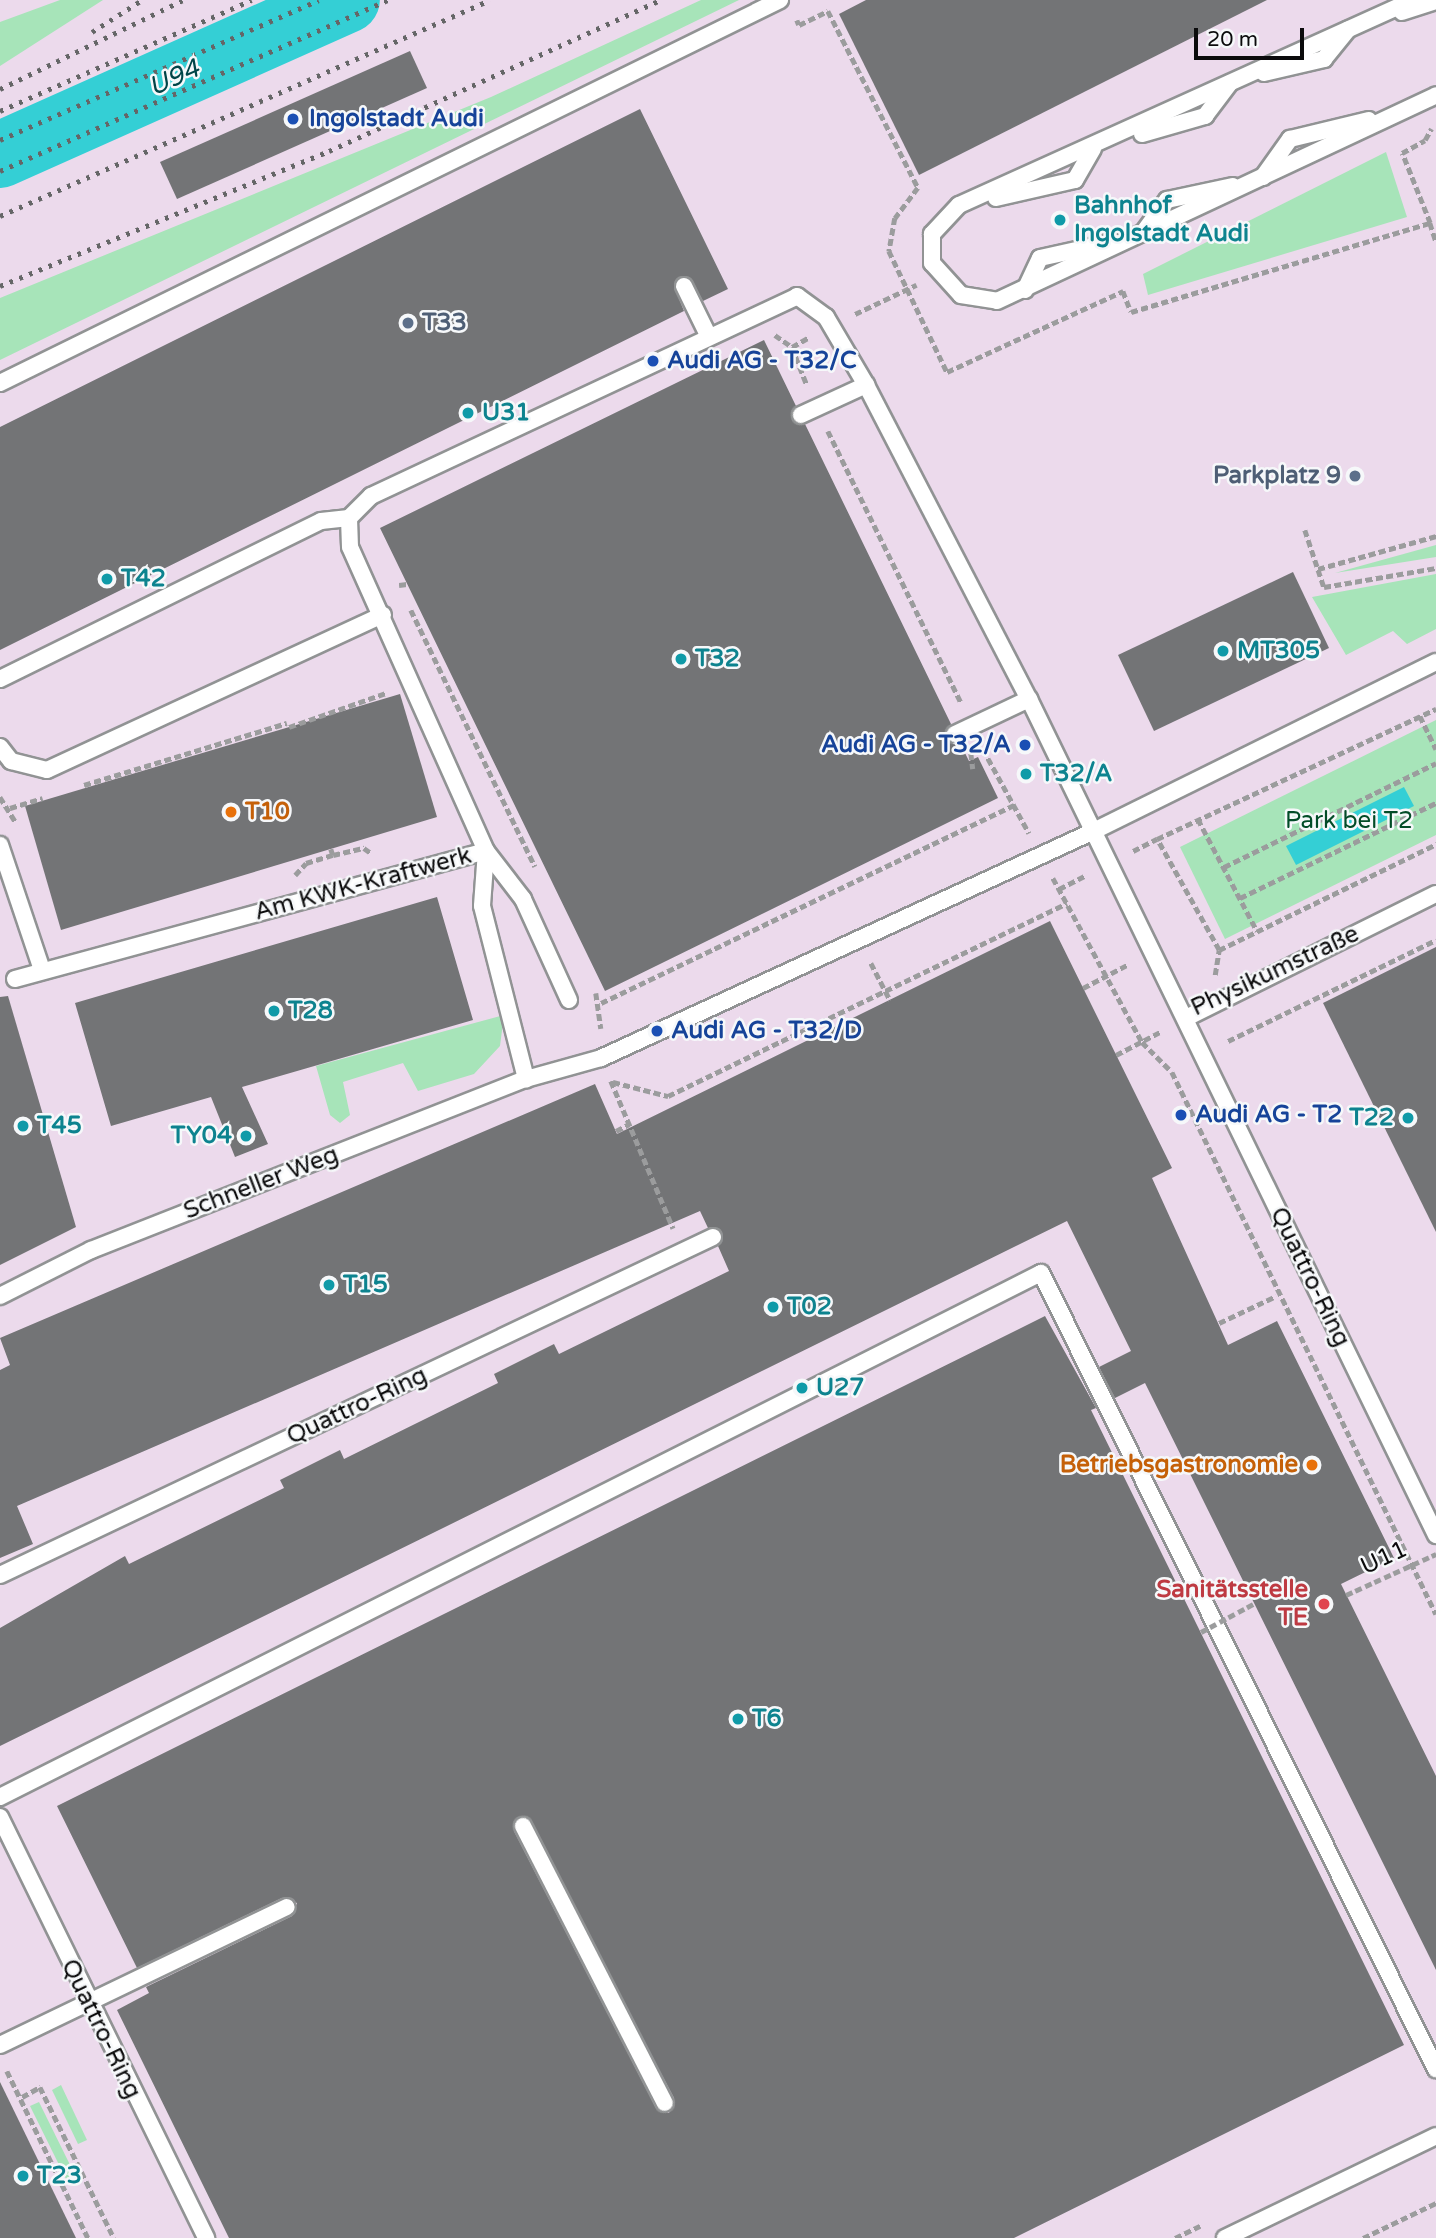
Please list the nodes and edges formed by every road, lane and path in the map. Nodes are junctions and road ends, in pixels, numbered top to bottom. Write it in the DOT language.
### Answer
graph roads {
  1 [pos="1413,0"];
  2 [pos="1436,1"];
  3 [pos="786,4"];
  4 [pos="1351,25"];
  5 [pos="1436,94"];
  6 [pos="1398,113"];
  7 [pos="1436,117"];
  8 [pos="1261,180"];
  9 [pos="1430,223"];
  10 [pos="1141,236"];
  11 [pos="1436,242"];
  12 [pos="684,286"];
  13 [pos="1025,290"];
  14 [pos="901,292"];
  15 [pos="831,326"];
  16 [pos="708,335"];
  17 [pos="0,383"];
  18 [pos="866,385"];
  19 [pos="801,415"];
  20 [pos="349,518"];
  21 [pos="1305,530"];
  22 [pos="1436,536"];
  23 [pos="1436,568"];
  24 [pos="1318,569"];
  25 [pos="394,575"];
  26 [pos="407,584"];
  27 [pos="400,587"];
  28 [pos="383,615"];
  29 [pos="1436,662"];
  30 [pos="0,679"];
  31 [pos="414,685"];
  32 [pos="1029,699"];
  33 [pos="1436,709"];
  34 [pos="1420,716"];
  35 [pos="956,734"];
  36 [pos="0,747"];
  37 [pos="1436,748"];
  38 [pos="1436,763"];
  39 [pos="76,788"];
  40 [pos="49,796"];
  41 [pos="1436,803"];
  42 [pos="1014,805"];
  43 [pos="10,808"];
  44 [pos="1198,819"];
  45 [pos="1096,830"];
  46 [pos="1436,844"];
  47 [pos="0,845"];
  48 [pos="486,851"];
  49 [pos="333,855"];
  50 [pos="306,863"];
  51 [pos="1224,867"];
  52 [pos="540,877"];
  53 [pos="1436,894"];
  54 [pos="1240,898"];
  55 [pos="1066,903"];
  56 [pos="1257,931"];
  57 [pos="858,939"];
  58 [pos="1436,940"];
  59 [pos="1219,950"];
  60 [pos="1154,951"];
  61 [pos="42,971"];
  62 [pos="15,979"];
  63 [pos="1083,988"];
  64 [pos="885,991"];
  65 [pos="569,1000"];
  66 [pos="890,1000"];
  67 [pos="601,1003"];
  68 [pos="1210,1006"];
  69 [pos="1186,1018"];
  70 [pos="1228,1041"];
  71 [pos="1116,1055"];
  72 [pos="601,1058"];
  73 [pos="526,1079"];
  74 [pos="611,1081"];
  75 [pos="629,1124"];
  76 [pos="616,1131"];
  77 [pos="713,1237"];
  78 [pos="683,1251"];
  79 [pos="0,1296"];
  80 [pos="1276,1296"];
  81 [pos="1219,1323"];
  82 [pos="1436,1535"];
  83 [pos="1436,1554"];
  84 [pos="0,1575"];
  85 [pos="1346,1595"];
  86 [pos="1255,1603"];
  87 [pos="1201,1632"];
  88 [pos="0,1797"];
  89 [pos="0,1817"];
  90 [pos="523,1826"];
  91 [pos="287,1907"];
  92 [pos="86,2001"];
  93 [pos="0,2045"];
  94 [pos="0,2058"];
  95 [pos="1436,2069"];
  96 [pos="22,2096"];
  97 [pos="665,2103"];
  98 [pos="1436,2136"];
  99 [pos="1436,2203"];
  100 [pos="88,2238"];
  101 [pos="114,2238"];
  102 [pos="206,2238"];
  103 [pos="1225,2238"];
  104 [pos="1363,2238"];
  1 -- 4 [label="lane"];
  2 -- 4 [label="lane"];
  3 -- 9 [label="path"];
  3 -- 17 [label="lane"];
  4 -- 13 [label="lane"];
  5 -- 6 [label="lane"];
  6 -- 8 [label="lane"];
  6 -- 8 [label="lane"];
  7 -- 9 [label="path"];
  8 -- 10 [label="lane"];
  9 -- 11 [label="path"];
  10 -- 13 [label="lane"];
  10 -- 13 [label="lane"];
  12 -- 16 [label="lane"];
  14 -- 15 [label="path"];
  15 -- 16 [label="lane, Physikumstraße"];
  15 -- 18 [label="lane, Physikumstraße"];
  16 -- 20 [label="lane, Physikumstraße"];
  18 -- 19 [label="lane"];
  18 -- 32 [label="lane, Physikumstraße"];
  20 -- 28 [label="lane"];
  20 -- 30 [label="lane"];
  21 -- 24 [label="path"];
  22 -- 24 [label="path"];
  23 -- 24 [label="path"];
  25 -- 27 [label="path"];
  26 -- 27 [label="path"];
  27 -- 52 [label="path"];
  28 -- 31 [label="lane"];
  28 -- 36 [label="lane"];
  29 -- 45 [label="lane, Schneller Weg"];
  31 -- 39 [label="path"];
  31 -- 48 [label="lane"];
  32 -- 35 [label="lane"];
  32 -- 45 [label="lane, Physikumstraße"];
  33 -- 34 [label="path"];
  34 -- 37 [label="path"];
  34 -- 44 [label="path"];
  38 -- 51 [label="path"];
  40 -- 43 [label="path"];
  41 -- 54 [label="path"];
  42 -- 67 [label="path"];
  44 -- 51 [label="path"];
  44 -- 59 [label="path"];
  45 -- 57 [label="lane, Schneller Weg"];
  45 -- 60 [label="lane, Physikumstraße"];
  46 -- 56 [label="path"];
  47 -- 61 [label="lane"];
  48 -- 61 [label="lane, Am KWK-Kraftwerk"];
  48 -- 65 [label="lane"];
  48 -- 73 [label="lane, Am KWK-Kraftwerk"];
  49 -- 50 [label="path"];
  51 -- 54 [label="path"];
  53 -- 68 [label="lane, Physikumstraße"];
  54 -- 56 [label="path"];
  55 -- 64 [label="path"];
  56 -- 59 [label="path"];
  57 -- 64 [label="path"];
  57 -- 72 [label="lane, Schneller Weg"];
  58 -- 70 [label="path"];
  59 -- 68 [label="path"];
  60 -- 63 [label="path"];
  60 -- 69 [label="lane, Physikumstraße"];
  61 -- 62 [label="lane, Am KWK-Kraftwerk"];
  64 -- 66 [label="path"];
  64 -- 74 [label="path"];
  68 -- 69 [label="lane, Physikumstraße"];
  69 -- 71 [label="path"];
  69 -- 82 [label="lane, Quattro-Ring"];
  72 -- 73 [label="lane, Schneller Weg"];
  72 -- 74 [label="path"];
  73 -- 79 [label="lane, Schneller Weg"];
  74 -- 75 [label="path"];
  75 -- 76 [label="path"];
  75 -- 78 [label="path"];
  77 -- 78 [label="lane, Quattro-Ring"];
  78 -- 84 [label="lane, Quattro-Ring"];
  80 -- 81 [label="path"];
  83 -- 85 [label="path, U11, bridge"];
  86 -- 87 [label="path, bridge"];
  88 -- 95 [label="lane"];
  89 -- 92 [label="lane, Quattro-Ring"];
  90 -- 97 [label="lane"];
  91 -- 92 [label="lane"];
  92 -- 93 [label="lane"];
  92 -- 102 [label="lane, Quattro-Ring"];
  94 -- 96 [label="path"];
  96 -- 100 [label="path"];
  96 -- 101 [label="path"];
  98 -- 103 [label="lane"];
  99 -- 104 [label="path"];
}
